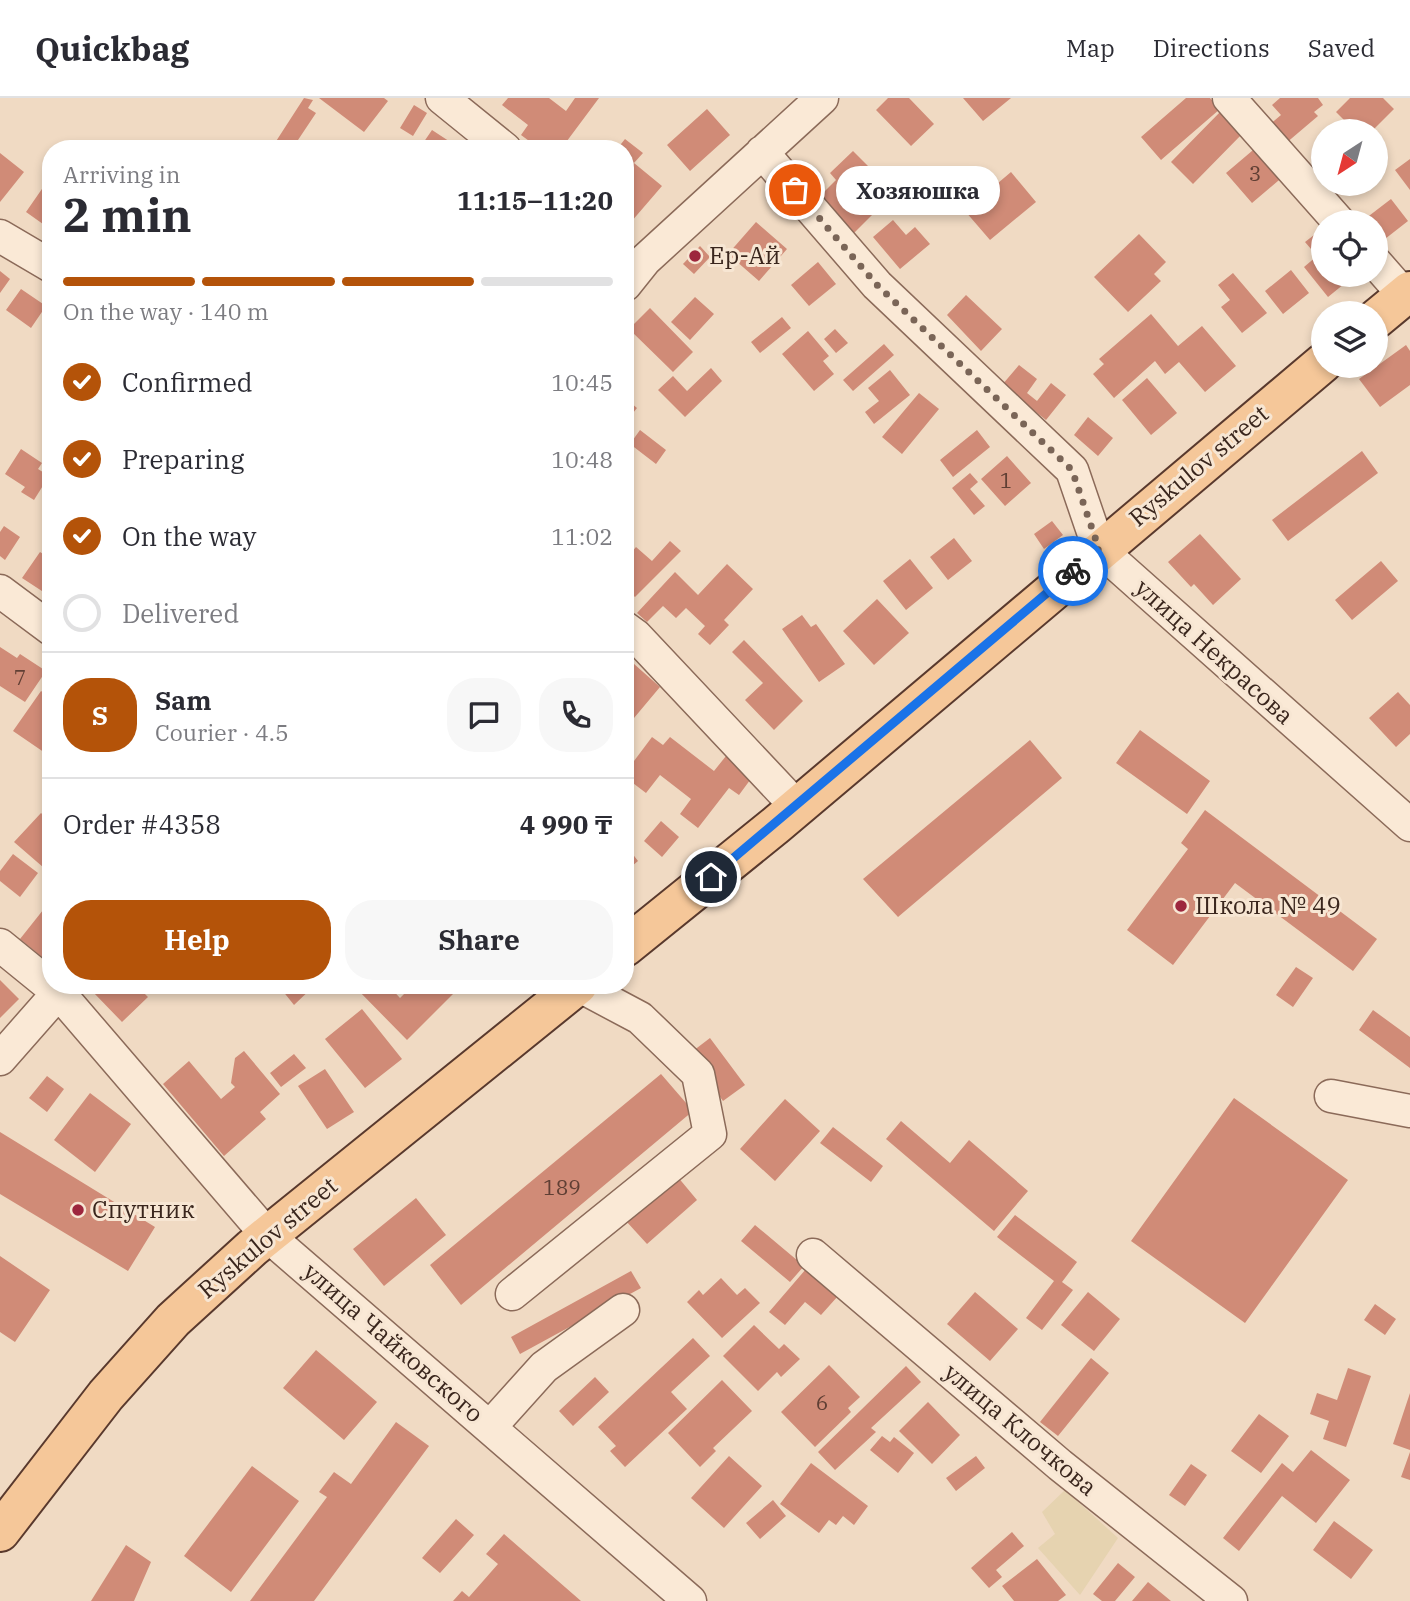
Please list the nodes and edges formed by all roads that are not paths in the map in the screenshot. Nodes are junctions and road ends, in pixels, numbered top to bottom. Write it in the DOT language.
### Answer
graph roads {
  1 [pos="442,98"];
  2 [pos="821,98"];
  3 [pos="1229,98"];
  4 [pos="494,140"];
  5 [pos="762,152"];
  6 [pos="1328,210"];
  7 [pos="0,236"];
  8 [pos="635,252"];
  9 [pos="42,261"];
  10 [pos="1388,286"];
  11 [pos="1396,302"];
  12 [pos="1311,373"];
  13 [pos="1099,549"];
  14 [pos="0,592"];
  15 [pos="42,622"];
  16 [pos="634,635"];
  17 [pos="797,807"];
  18 [pos="1410,825"];
  19 [pos="634,940"];
  20 [pos="0,945"];
  21 [pos="42,975"];
  22 [pos="58,994"];
  23 [pos="66,994"];
  24 [pos="567,994"];
  25 [pos="595,994"];
  26 [pos="0,1059"];
  27 [pos="1331,1096"];
  28 [pos="1410,1111"];
  29 [pos="267,1235"];
  30 [pos="814,1255"];
  31 [pos="512,1294"];
  32 [pos="623,1310"];
  33 [pos="490,1427"];
  34 [pos="1,1529"];
  35 [pos="690,1601"];
  36 [pos="1231,1601"];
  1 -- 4 [label="street"];
  2 -- 5 [label="street"];
  3 -- 6 [label="street"];
  5 -- 8 [label="street"];
  5 -- 13 [label="street, улица Некрасова"];
  7 -- 9 [label="street"];
  10 -- 11 [label="street"];
  12 -- 13 [label="main road, Ryskulov street"];
  13 -- 17 [label="main road, Ryskulov street"];
  13 -- 18 [label="street, улица Некрасова"];
  14 -- 15 [label="street"];
  16 -- 17 [label="street"];
  17 -- 19 [label="main road, Ryskulov street"];
  20 -- 21 [label="street, улица Чайковского"];
  22 -- 26 [label="street"];
  23 -- 29 [label="street, улица Чайковского"];
  24 -- 29 [label="main road, Ryskulov street"];
  25 -- 31 [label="street"];
  27 -- 28 [label="street"];
  29 -- 33 [label="street, улица Чайковского"];
  29 -- 34 [label="main road, Ryskulov street"];
  30 -- 36 [label="street, улица Клочкова"];
  32 -- 33 [label="street"];
  33 -- 35 [label="street, улица Чайковского"];
}
